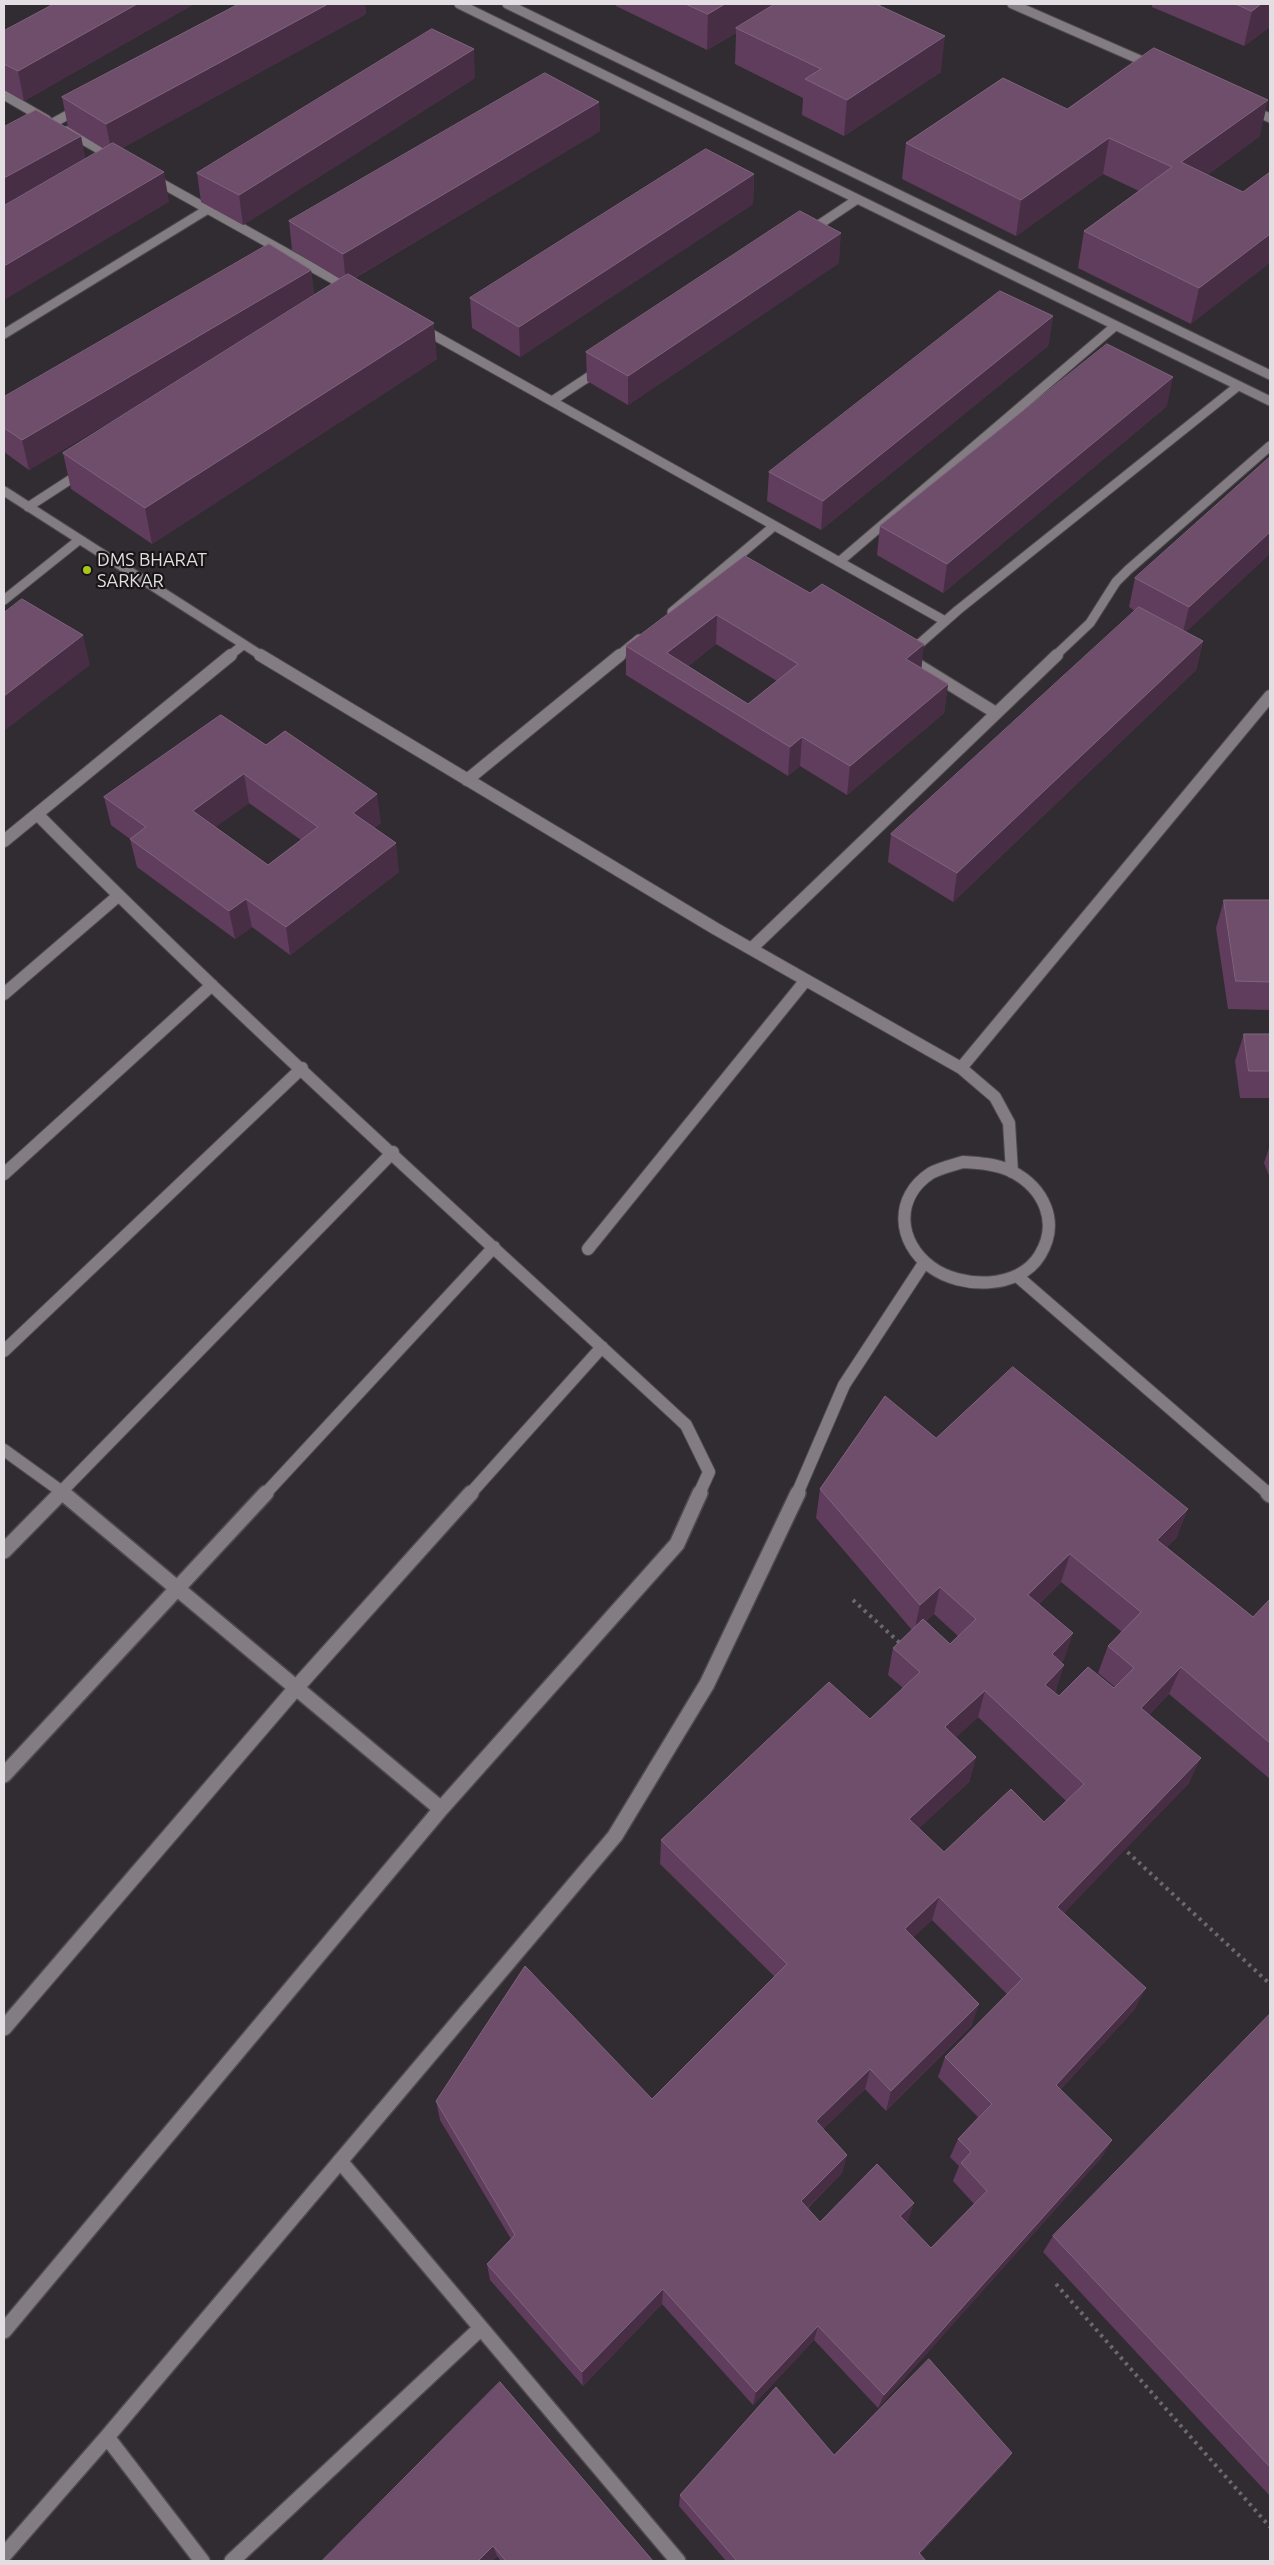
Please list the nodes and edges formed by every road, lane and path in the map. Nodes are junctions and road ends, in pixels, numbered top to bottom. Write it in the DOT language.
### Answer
graph roads {
  1 [pos="459,4"];
  2 [pos="507,4"];
  3 [pos="1012,4"];
  4 [pos="1164,71"];
  5 [pos="4,95"];
  6 [pos="87,104"];
  7 [pos="1244,106"];
  8 [pos="1270,118"];
  9 [pos="52,123"];
  10 [pos="119,163"];
  11 [pos="143,173"];
  12 [pos="856,200"];
  13 [pos="208,210"];
  14 [pos="798,238"];
  15 [pos="352,300"];
  16 [pos="413,324"];
  17 [pos="1114,326"];
  18 [pos="4,334"];
  19 [pos="609,363"];
  20 [pos="1270,375"];
  21 [pos="1238,386"];
  22 [pos="552,401"];
  23 [pos="1270,401"];
  24 [pos="1270,446"];
  25 [pos="88,469"];
  26 [pos="4,491"];
  27 [pos="28,507"];
  28 [pos="774,526"];
  29 [pos="79,540"];
  30 [pos="840,562"];
  31 [pos="4,600"];
  32 [pos="664,619"];
  33 [pos="945,620"];
  34 [pos="648,631"];
  35 [pos="243,645"];
  36 [pos="1270,696"];
  37 [pos="996,713"];
  38 [pos="467,780"];
  39 [pos="37,814"];
  40 [pos="4,841"];
  41 [pos="118,896"];
  42 [pos="751,949"];
  43 [pos="806,980"];
  44 [pos="212,986"];
  45 [pos="4,994"];
  46 [pos="302,1068"];
  47 [pos="961,1068"];
  48 [pos="393,1152"];
  49 [pos="1012,1172"];
  50 [pos="4,1174"];
  51 [pos="494,1247"];
  52 [pos="588,1249"];
  53 [pos="924,1263"];
  54 [pos="1017,1276"];
  55 [pos="602,1347"];
  56 [pos="4,1351"];
  57 [pos="4,1450"];
  58 [pos="62,1492"];
  59 [pos="1270,1495"];
  60 [pos="4,1551"];
  61 [pos="177,1588"];
  62 [pos="853,1600"];
  63 [pos="904,1647"];
  64 [pos="296,1688"];
  65 [pos="4,1775"];
  66 [pos="441,1809"];
  67 [pos="1117,1842"];
  68 [pos="1270,1984"];
  69 [pos="4,2028"];
  70 [pos="340,2160"];
  71 [pos="1056,2284"];
  72 [pos="481,2328"];
  73 [pos="4,2330"];
  74 [pos="107,2437"];
  75 [pos="1270,2527"];
  76 [pos="4,2555"];
  77 [pos="202,2561"];
  78 [pos="232,2561"];
  79 [pos="678,2561"];
  1 -- 12 [label="street"];
  2 -- 20 [label="street"];
  3 -- 4 [label="street"];
  5 -- 9 [label="street"];
  6 -- 9 [label="street"];
  7 -- 8 [label="street"];
  9 -- 10 [label="street"];
  11 -- 13 [label="street"];
  12 -- 14 [label="street"];
  12 -- 17 [label="street"];
  13 -- 15 [label="street"];
  13 -- 18 [label="street"];
  16 -- 22 [label="street"];
  17 -- 21 [label="street"];
  17 -- 30 [label="street"];
  19 -- 22 [label="street"];
  21 -- 23 [label="street"];
  21 -- 33 [label="street"];
  22 -- 28 [label="street"];
  24 -- 37 [label="street"];
  25 -- 27 [label="street"];
  26 -- 27 [label="street"];
  27 -- 29 [label="street"];
  28 -- 30 [label="street"];
  28 -- 32 [label="street"];
  29 -- 31 [label="street"];
  29 -- 35 [label="street"];
  30 -- 33 [label="street"];
  33 -- 37 [label="street"];
  34 -- 38 [label="street"];
  35 -- 38 [label="street"];
  35 -- 39 [label="street"];
  36 -- 47 [label="street"];
  37 -- 42 [label="street"];
  38 -- 42 [label="street"];
  39 -- 40 [label="street"];
  39 -- 41 [label="street"];
  41 -- 44 [label="street"];
  41 -- 45 [label="street"];
  42 -- 43 [label="street"];
  43 -- 47 [label="street"];
  43 -- 52 [label="street"];
  44 -- 46 [label="street"];
  44 -- 50 [label="street"];
  46 -- 48 [label="street"];
  46 -- 56 [label="street"];
  47 -- 49 [label="street"];
  48 -- 51 [label="street"];
  48 -- 58 [label="street"];
  49 -- 53 [label="street"];
  49 -- 54 [label="street"];
  51 -- 55 [label="street"];
  51 -- 61 [label="street"];
  53 -- 54 [label="street"];
  53 -- 70 [label="street"];
  54 -- 59 [label="street"];
  55 -- 64 [label="street"];
  55 -- 66 [label="street"];
  57 -- 58 [label="street"];
  58 -- 60 [label="street"];
  58 -- 61 [label="street"];
  61 -- 64 [label="street"];
  61 -- 65 [label="street"];
  62 -- 63 [label="path"];
  64 -- 66 [label="street"];
  64 -- 69 [label="street"];
  66 -- 73 [label="street"];
  67 -- 68 [label="path"];
  70 -- 72 [label="street"];
  70 -- 74 [label="street"];
  71 -- 75 [label="path"];
  72 -- 78 [label="street"];
  72 -- 79 [label="street"];
  74 -- 76 [label="street"];
  74 -- 77 [label="street"];
}
